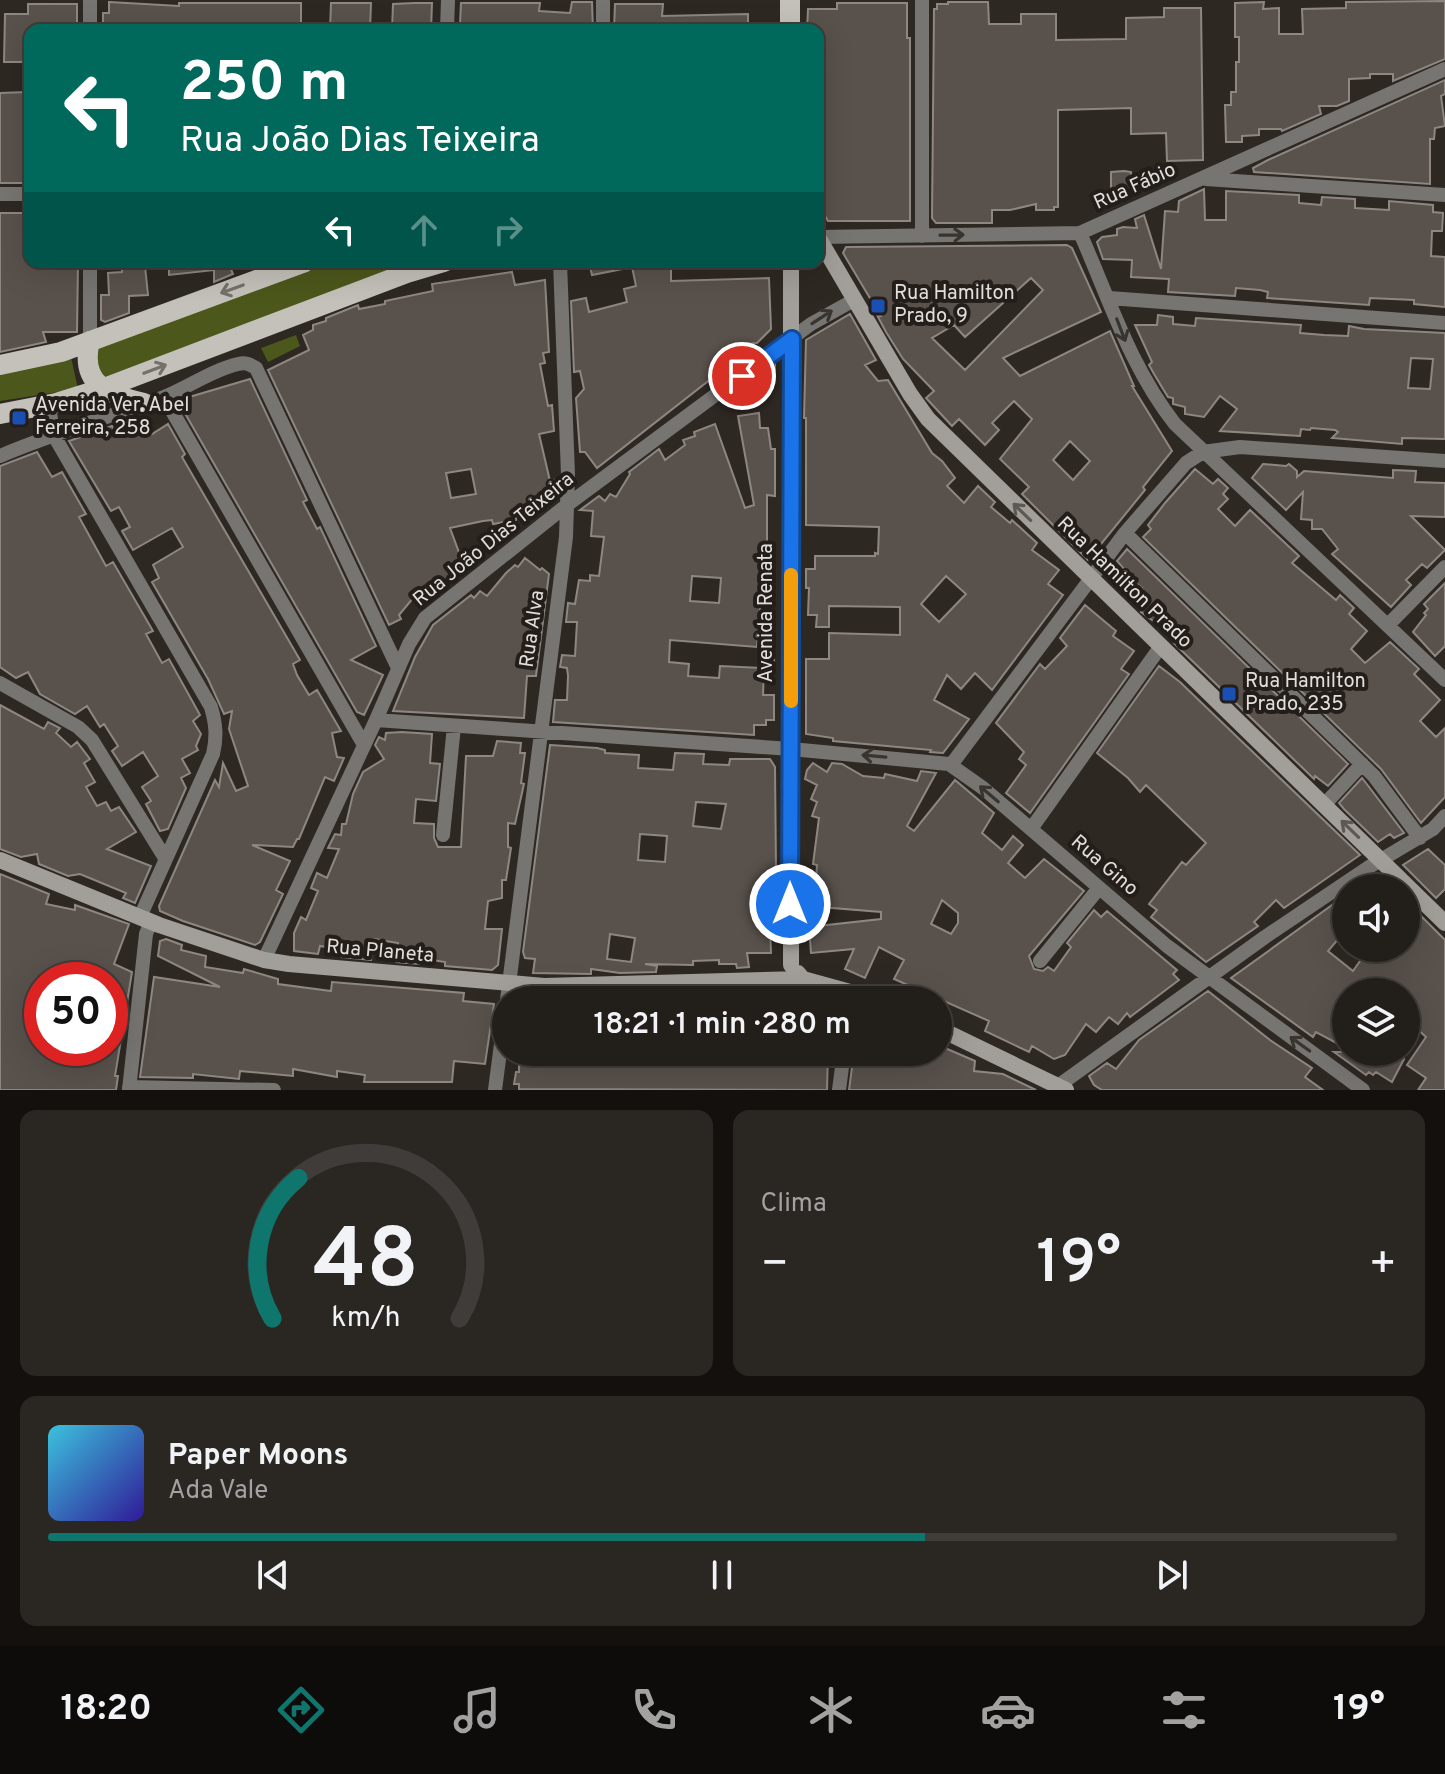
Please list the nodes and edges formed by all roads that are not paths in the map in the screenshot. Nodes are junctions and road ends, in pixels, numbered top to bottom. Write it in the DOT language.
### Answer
graph roads {
  1 [pos="90,0"];
  2 [pos="448,0"];
  3 [pos="603,0"];
  4 [pos="790,0"];
  5 [pos="922,0"];
  6 [pos="90,24"];
  7 [pos="447,24"];
  8 [pos="603,24"];
  9 [pos="790,24"];
  10 [pos="1445,69"];
  11 [pos="1203,179"];
  12 [pos="0,194"];
  13 [pos="24,194"];
  14 [pos="1445,195"];
  15 [pos="1080,233"];
  16 [pos="922,236"];
  17 [pos="824,237"];
  18 [pos="824,248"];
  19 [pos="90,268"];
  20 [pos="275,268"];
  21 [pos="425,268"];
  22 [pos="560,268"];
  23 [pos="791,268"];
  24 [pos="1109,298"];
  25 [pos="854,300"];
  26 [pos="1445,323"];
  27 [pos="792,339"];
  28 [pos="90,341"];
  29 [pos="0,365"];
  30 [pos="104,388"];
  31 [pos="154,400"];
  32 [pos="49,405"];
  33 [pos="0,414"];
  34 [pos="53,434"];
  35 [pos="1203,452"];
  36 [pos="0,456"];
  37 [pos="1445,461"];
  38 [pos="567,505"];
  39 [pos="1125,533"];
  40 [pos="1445,567"];
  41 [pos="1091,578"];
  42 [pos="1388,625"];
  43 [pos="1161,646"];
  44 [pos="398,668"];
  45 [pos="1445,680"];
  46 [pos="0,683"];
  47 [pos="376,720"];
  48 [pos="454,726"];
  49 [pos="540,732"];
  50 [pos="364,745"];
  51 [pos="791,749"];
  52 [pos="1362,764"];
  53 [pos="951,765"];
  54 [pos="1324,805"];
  55 [pos="1445,816"];
  56 [pos="1439,828"];
  57 [pos="1031,829"];
  58 [pos="443,835"];
  59 [pos="1420,838"];
  60 [pos="165,858"];
  61 [pos="0,860"];
  62 [pos="1382,860"];
  63 [pos="1099,888"];
  64 [pos="146,919"];
  65 [pos="1445,923"];
  66 [pos="264,960"];
  67 [pos="1040,961"];
  68 [pos="791,965"];
  69 [pos="1209,977"];
  70 [pos="775,979"];
  71 [pos="803,979"];
  72 [pos="509,986"];
  73 [pos="544,986"];
  74 [pos="824,986"];
  75 [pos="492,990"];
  76 [pos="952,1035"];
  77 [pos="498,1066"];
  78 [pos="842,1066"];
  79 [pos="129,1088"];
  80 [pos="1062,1088"];
  81 [pos="274,1090"];
  82 [pos="495,1090"];
  83 [pos="839,1090"];
  84 [pos="1363,1090"];
  1 -- 6 [label="street"];
  2 -- 7 [label="street"];
  3 -- 8 [label="street"];
  4 -- 9 [label="main road"];
  5 -- 16 [label="street"];
  10 -- 11 [label="street, Rua Fábio"];
  11 -- 14 [label="street"];
  11 -- 15 [label="street, Rua Fábio"];
  12 -- 13 [label="street"];
  16 -- 15 [label="street, Rua Fábio, one-way"];
  15 -- 24 [label="street"];
  16 -- 17 [label="street, Rua Fábio"];
  18 -- 25 [label="main road, Rua Hamilton Prado"];
  19 -- 28 [label="street"];
  20 -- 28 [label="main road, one-way"];
  30 -- 21 [label="main road, one-way"];
  22 -- 38 [label="street, Rua Alva"];
  23 -- 27 [label="main road, Avenida Renata"];
  24 -- 26 [label="street"];
  24 -- 35 [label="street, one-way"];
  27 -- 25 [label="street, Rua João Dias Teixeira, one-way"];
  41 -- 25 [label="main road, Rua Hamilton Prado, one-way"];
  27 -- 38 [label="street, Rua João Dias Teixeira"];
  27 -- 51 [label="main road, Avenida Renata"];
  28 -- 29 [label="main road"];
  28 -- 30 [label="main road"];
  30 -- 31 [label="main road"];
  30 -- 32 [label="main road"];
  31 -- 34 [label="street"];
  31 -- 44 [label="street"];
  31 -- 50 [label="street"];
  32 -- 33 [label="main road"];
  32 -- 34 [label="street"];
  34 -- 36 [label="street"];
  34 -- 60 [label="street"];
  35 -- 37 [label="street"];
  35 -- 39 [label="street"];
  35 -- 42 [label="street"];
  38 -- 44 [label="street, Rua João Dias Teixeira"];
  38 -- 49 [label="street, Rua Alva"];
  39 -- 41 [label="street"];
  39 -- 52 [label="street"];
  40 -- 42 [label="street"];
  41 -- 43 [label="main road, Rua Hamilton Prado"];
  41 -- 53 [label="street"];
  42 -- 45 [label="street"];
  43 -- 54 [label="main road, Rua Hamilton Prado"];
  43 -- 57 [label="street"];
  44 -- 47 [label="street, Rua João Dias Teixeira"];
  46 -- 60 [label="street"];
  47 -- 48 [label="street, Rua Gino"];
  47 -- 50 [label="street, Rua João Dias Teixeira"];
  48 -- 49 [label="street, Rua Gino"];
  48 -- 58 [label="street"];
  49 -- 51 [label="street, Rua Gino"];
  49 -- 72 [label="street, Rua Alva"];
  50 -- 66 [label="street, Rua João Dias Teixeira"];
  53 -- 51 [label="street, Rua Gino, one-way"];
  51 -- 68 [label="main road, Avenida Renata"];
  52 -- 54 [label="street"];
  52 -- 59 [label="street"];
  57 -- 53 [label="street, Rua Gino, one-way"];
  62 -- 54 [label="main road, Rua Hamilton Prado, one-way"];
  55 -- 56 [label="street"];
  56 -- 59 [label="street"];
  57 -- 63 [label="street, Rua Gino"];
  59 -- 62 [label="street"];
  60 -- 64 [label="street"];
  61 -- 64 [label="main road, Rua Planeta"];
  62 -- 65 [label="main road, Rua Hamilton Prado"];
  62 -- 69 [label="street"];
  63 -- 67 [label="street"];
  63 -- 69 [label="street, Rua Gino"];
  64 -- 66 [label="main road, Rua Planeta"];
  64 -- 79 [label="street"];
  66 -- 75 [label="main road, Rua Planeta"];
  68 -- 70 [label="main road"];
  68 -- 71 [label="main road"];
  69 -- 80 [label="street"];
  84 -- 69 [label="street, Rua Gino, one-way"];
  70 -- 71 [label="main road, Rua Planeta"];
  70 -- 73 [label="main road, Rua Planeta"];
  71 -- 74 [label="main road, Rua Planeta"];
  76 -- 80 [label="main road"];
  77 -- 82 [label="street"];
  78 -- 83 [label="street"];
  79 -- 81 [label="street"];
}
